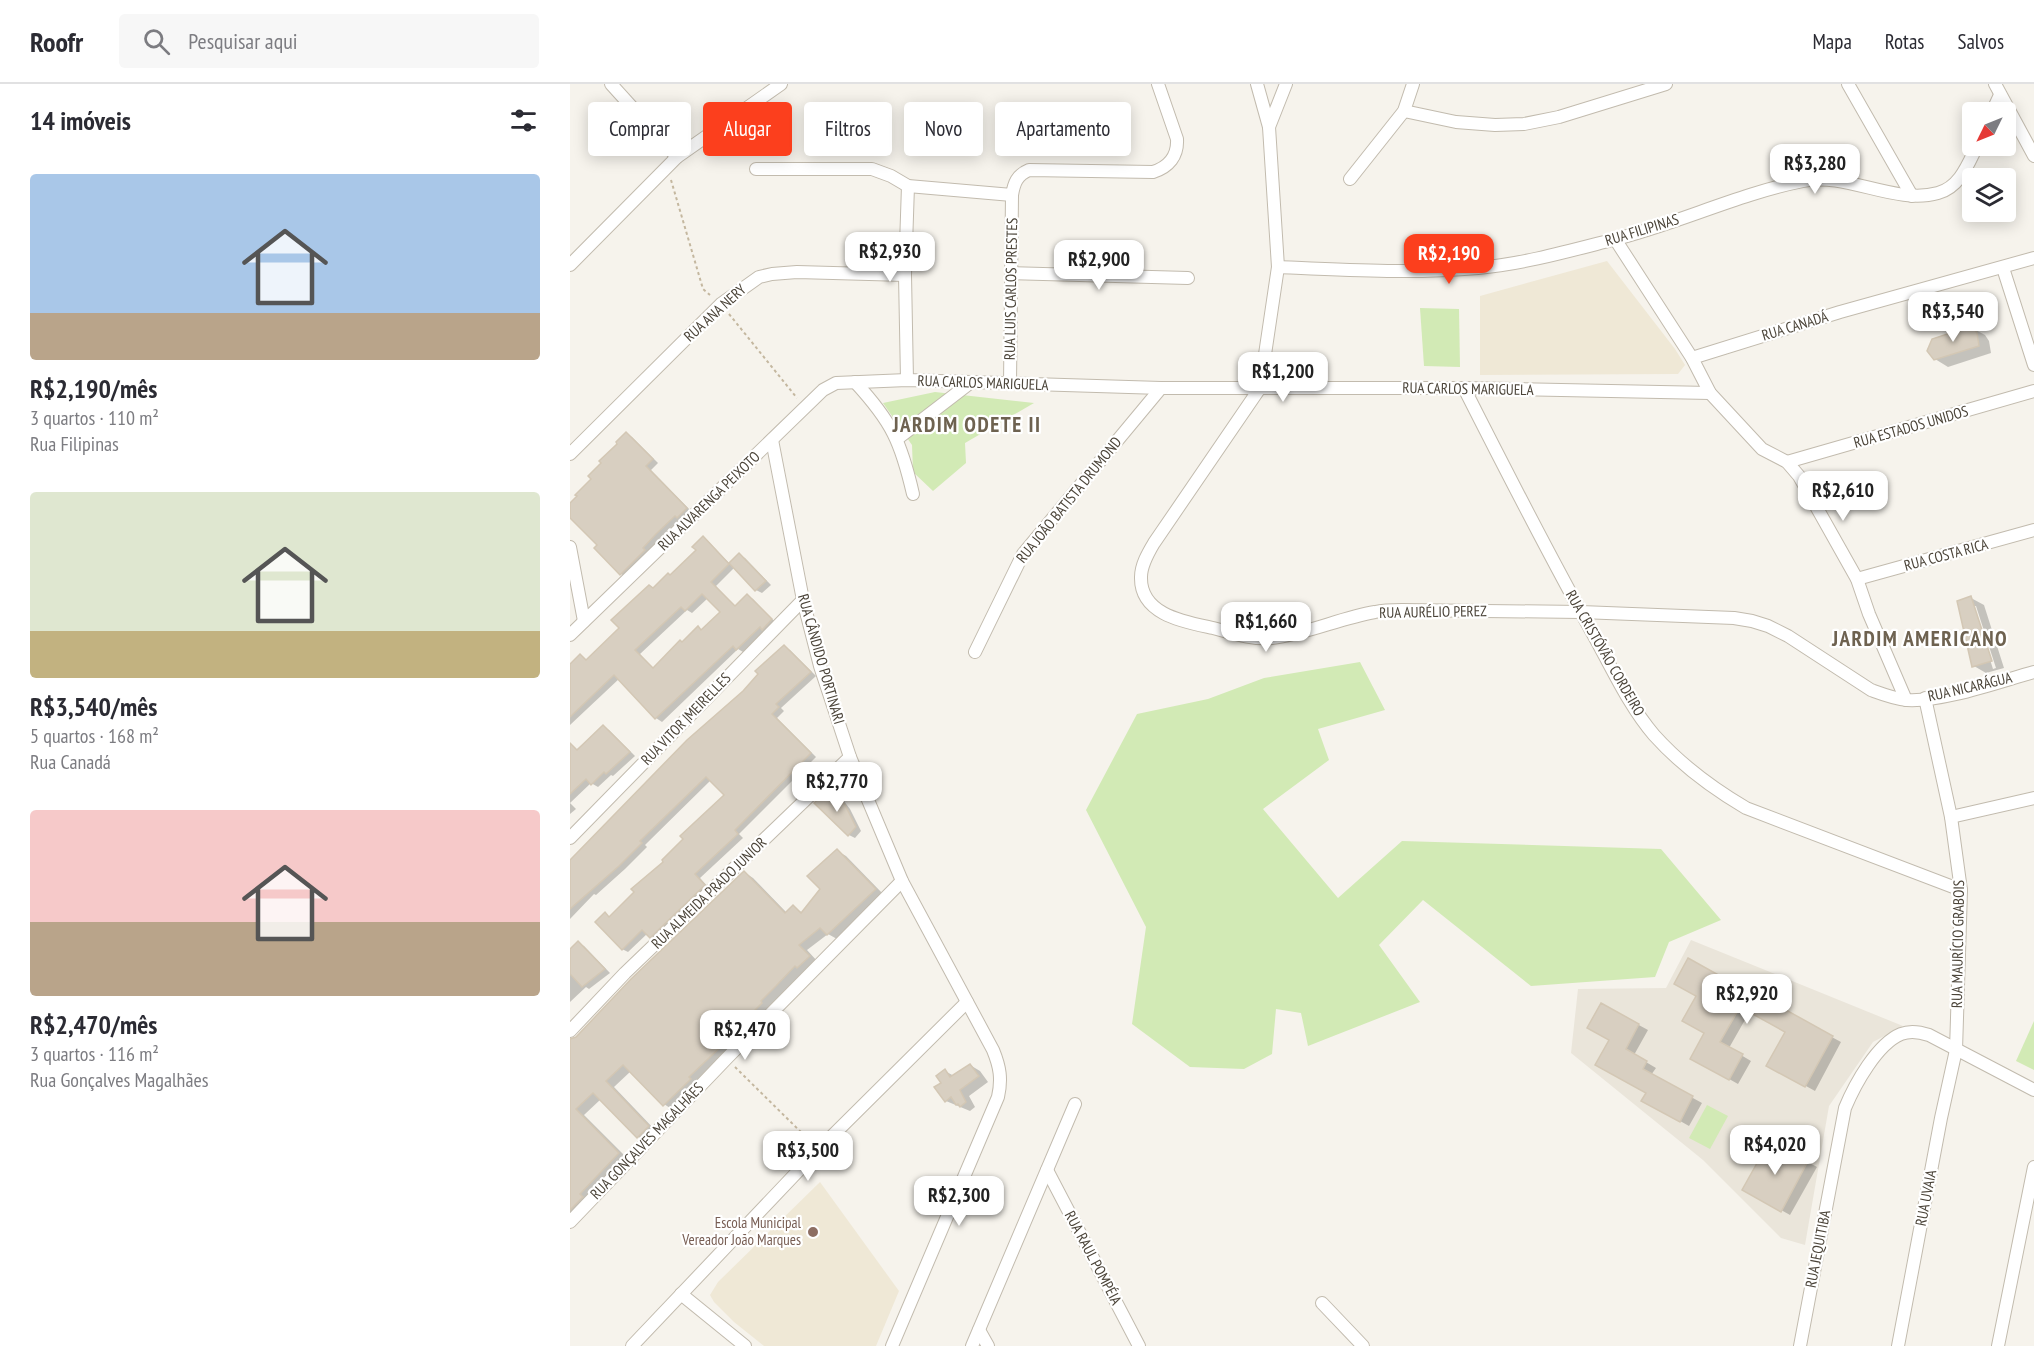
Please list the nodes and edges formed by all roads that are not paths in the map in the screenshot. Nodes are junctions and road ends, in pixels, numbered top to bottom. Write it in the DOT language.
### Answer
graph roads {
  1 [pos="611,84"];
  2 [pos="781,84"];
  3 [pos="1158,84"];
  4 [pos="1257,84"];
  5 [pos="1286,84"];
  6 [pos="1413,84"];
  7 [pos="1666,84"];
  8 [pos="1848,84"];
  9 [pos="1998,89"];
  10 [pos="1404,111"];
  11 [pos="1269,127"];
  12 [pos="1972,156"];
  13 [pos="2034,156"];
  14 [pos="677,157"];
  15 [pos="756,169"];
  16 [pos="1350,179"];
  17 [pos="908,186"];
  18 [pos="1012,195"];
  19 [pos="1912,196"];
  20 [pos="1615,239"];
  21 [pos="2034,258"];
  22 [pos="570,265"];
  23 [pos="1278,267"];
  24 [pos="2003,268"];
  25 [pos="1011,273"];
  26 [pos="904,275"];
  27 [pos="1188,278"];
  28 [pos="1692,358"];
  29 [pos="2034,365"];
  30 [pos="907,380"];
  31 [pos="855,382"];
  32 [pos="970,383"];
  33 [pos="1010,384"];
  34 [pos="1161,388"];
  35 [pos="1260,388"];
  36 [pos="1464,388"];
  37 [pos="2034,391"];
  38 [pos="1710,393"];
  39 [pos="897,439"];
  40 [pos="772,440"];
  41 [pos="570,454"];
  42 [pos="1787,462"];
  43 [pos="913,494"];
  44 [pos="2034,530"];
  45 [pos="570,547"];
  46 [pos="1857,579"];
  47 [pos="803,600"];
  48 [pos="1581,612"];
  49 [pos="584,621"];
  50 [pos="570,635"];
  51 [pos="975,652"];
  52 [pos="2034,672"];
  53 [pos="1925,698"];
  54 [pos="1906,700"];
  55 [pos="850,757"];
  56 [pos="2034,798"];
  57 [pos="1952,817"];
  58 [pos="570,838"];
  59 [pos="902,881"];
  60 [pos="1961,890"];
  61 [pos="967,1002"];
  62 [pos="570,1031"];
  63 [pos="1956,1050"];
  64 [pos="2034,1090"];
  65 [pos="1075,1104"];
  66 [pos="2034,1167"];
  67 [pos="1047,1170"];
  68 [pos="570,1222"];
  69 [pos="681,1294"];
  70 [pos="1322,1303"];
  71 [pos="979,1330"];
  72 [pos="632,1346"];
  73 [pos="745,1346"];
  74 [pos="892,1346"];
  75 [pos="972,1346"];
  76 [pos="988,1346"];
  77 [pos="1139,1346"];
  78 [pos="1363,1346"];
  79 [pos="1800,1346"];
  80 [pos="1898,1346"];
  81 [pos="1998,1346"];
  1 -- 14 [label="street"];
  2 -- 14 [label="street"];
  3 -- 18 [label="street"];
  4 -- 11 [label="street"];
  5 -- 11 [label="street, RUA AURÉLIO PEREZ"];
  6 -- 10 [label="street"];
  7 -- 10 [label="street"];
  8 -- 19 [label="street"];
  9 -- 13 [label="street"];
  10 -- 16 [label="street"];
  11 -- 23 [label="street, RUA AURÉLIO PEREZ"];
  12 -- 19 [label="street, RUA FILIPINAS"];
  14 -- 22 [label="street"];
  15 -- 17 [label="street"];
  17 -- 18 [label="street"];
  17 -- 26 [label="street"];
  18 -- 25 [label="street, RUA LUIS CARLOS PRESTES"];
  19 -- 20 [label="street, RUA FILIPINAS"];
  20 -- 23 [label="street, RUA FILIPINAS"];
  20 -- 28 [label="street"];
  21 -- 24 [label="street, RUA CANADÁ"];
  23 -- 35 [label="street, RUA AURÉLIO PEREZ"];
  24 -- 28 [label="street, RUA CANADÁ"];
  24 -- 29 [label="street"];
  25 -- 27 [label="street"];
  25 -- 33 [label="street, RUA LUIS CARLOS PRESTES"];
  26 -- 30 [label="street"];
  26 -- 41 [label="street, RUA ANA NERY"];
  28 -- 38 [label="street"];
  30 -- 31 [label="street, RUA CARLOS MARIGUELA"];
  30 -- 32 [label="street, RUA CARLOS MARIGUELA"];
  31 -- 39 [label="street"];
  31 -- 40 [label="street, RUA ALVARENGA PEIXOTO"];
  32 -- 33 [label="street, RUA CARLOS MARIGUELA"];
  32 -- 39 [label="street"];
  33 -- 34 [label="street, RUA CARLOS MARIGUELA"];
  34 -- 35 [label="street, RUA CARLOS MARIGUELA"];
  34 -- 51 [label="street, RUA JOÃO BATISTA DRUMOND"];
  35 -- 36 [label="street, RUA CARLOS MARIGUELA"];
  35 -- 48 [label="street, RUA AURÉLIO PEREZ"];
  36 -- 38 [label="street, RUA CARLOS MARIGUELA"];
  36 -- 48 [label="street, RUA CRISTÓVÃO CORDEIRO"];
  37 -- 42 [label="street, RUA ESTADOS UNIDOS"];
  38 -- 42 [label="street"];
  39 -- 43 [label="street"];
  40 -- 47 [label="street, RUA CÂNDIDO PORTINARI"];
  40 -- 49 [label="street, RUA ALVARENGA PEIXOTO"];
  42 -- 46 [label="street"];
  44 -- 46 [label="street, RUA COSTA RICA"];
  45 -- 49 [label="street"];
  46 -- 54 [label="street"];
  47 -- 55 [label="street, RUA CÂNDIDO PORTINARI"];
  47 -- 58 [label="street, RUA VITOR |MEIRELLES"];
  48 -- 54 [label="street, RUA AURÉLIO PEREZ"];
  48 -- 60 [label="street, RUA CRISTÓVÃO CORDEIRO"];
  49 -- 50 [label="street, RUA ALVARENGA PEIXOTO"];
  52 -- 53 [label="street, RUA NICARÁGUA"];
  53 -- 54 [label="street, RUA NICARÁGUA"];
  53 -- 57 [label="street, RUA MAURÍCIO GRABOIS"];
  55 -- 59 [label="street, RUA CÂNDIDO PORTINARI"];
  55 -- 62 [label="street, RUA ALMEIDA PRADO JUNIOR"];
  56 -- 57 [label="street"];
  57 -- 60 [label="street, RUA MAURÍCIO GRABOIS"];
  59 -- 61 [label="street, RUA CÂNDIDO PORTINARI"];
  59 -- 68 [label="street, RUA GONÇALVES MAGALHÃES"];
  60 -- 63 [label="street, RUA MAURÍCIO GRABOIS"];
  61 -- 69 [label="street"];
  61 -- 74 [label="street, RUA CÂNDIDO PORTINARI"];
  63 -- 64 [label="street, RUA JEQUITIBA"];
  63 -- 79 [label="street, RUA JEQUITIBA"];
  63 -- 80 [label="street, RUA UVAIA"];
  65 -- 67 [label="street"];
  66 -- 81 [label="street"];
  67 -- 71 [label="street"];
  67 -- 77 [label="street, RUA RAUL POMPÉIA"];
  69 -- 72 [label="street"];
  69 -- 73 [label="street"];
  70 -- 78 [label="street"];
  71 -- 75 [label="street"];
  71 -- 76 [label="street"];
}
